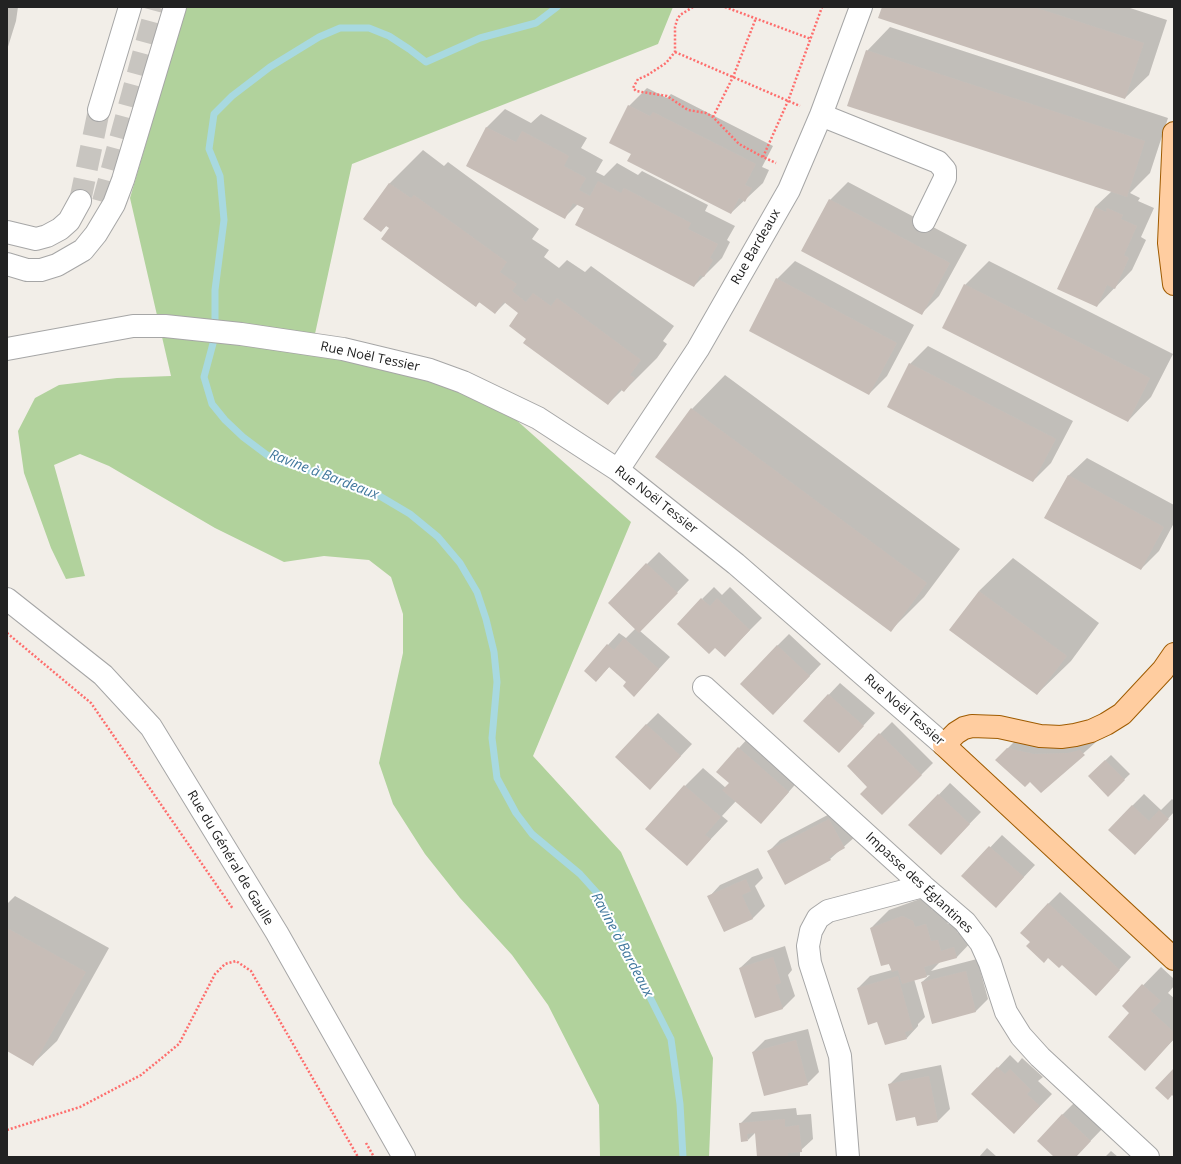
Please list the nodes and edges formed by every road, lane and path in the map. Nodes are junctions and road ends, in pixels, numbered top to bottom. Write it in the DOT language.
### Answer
graph roads {
  1 [pos="130,7"];
  2 [pos="175,7"];
  3 [pos="693,7"];
  4 [pos="725,7"];
  5 [pos="822,7"];
  6 [pos="861,7"];
  7 [pos="756,18"];
  8 [pos="811,38"];
  9 [pos="675,52"];
  10 [pos="733,77"];
  11 [pos="788,101"];
  12 [pos="99,110"];
  13 [pos="821,115"];
  14 [pos="713,117"];
  15 [pos="1174,132"];
  16 [pos="80,202"];
  17 [pos="103,202"];
  18 [pos="924,221"];
  19 [pos="7,232"];
  20 [pos="96,234"];
  21 [pos="7,264"];
  22 [pos="1174,284"];
  23 [pos="7,350"];
  24 [pos="618,470"];
  25 [pos="7,599"];
  26 [pos="7,633"];
  27 [pos="1174,654"];
  28 [pos="704,687"];
  29 [pos="944,745"];
  30 [pos="923,886"];
  31 [pos="235,913"];
  32 [pos="1174,959"];
  33 [pos="7,1130"];
  34 [pos="365,1141"];
  35 [pos="358,1157"];
  36 [pos="374,1157"];
  37 [pos="404,1157"];
  38 [pos="848,1157"];
  39 [pos="1148,1157"];
  1 -- 12 [label="street"];
  2 -- 20 [label="street"];
  3 -- 9 [label="path"];
  4 -- 7 [label="path"];
  5 -- 8 [label="path"];
  6 -- 13 [label="street, Rue Bardeaux"];
  7 -- 8 [label="path"];
  7 -- 10 [label="path"];
  8 -- 11 [label="path"];
  9 -- 10 [label="path"];
  9 -- 14 [label="path"];
  10 -- 11 [label="path"];
  10 -- 14 [label="path"];
  11 -- 13 [label="path"];
  11 -- 14 [label="path"];
  13 -- 18 [label="street"];
  13 -- 24 [label="street, Rue Bardeaux"];
  15 -- 22 [label="main road"];
  16 -- 19 [label="street"];
  17 -- 20 [label="street"];
  20 -- 21 [label="street"];
  23 -- 24 [label="street, Rue Noël Tessier"];
  24 -- 29 [label="street, Rue Noël Tessier"];
  25 -- 37 [label="street, Rue du Général de Gaulle"];
  26 -- 31 [label="path"];
  27 -- 29 [label="main road"];
  28 -- 30 [label="street, Impasse des Églantines"];
  29 -- 32 [label="main road, Rue Noël Tessier"];
  30 -- 38 [label="street"];
  30 -- 39 [label="street, Impasse des Églantines"];
  33 -- 35 [label="path"];
  34 -- 36 [label="path"];
}
